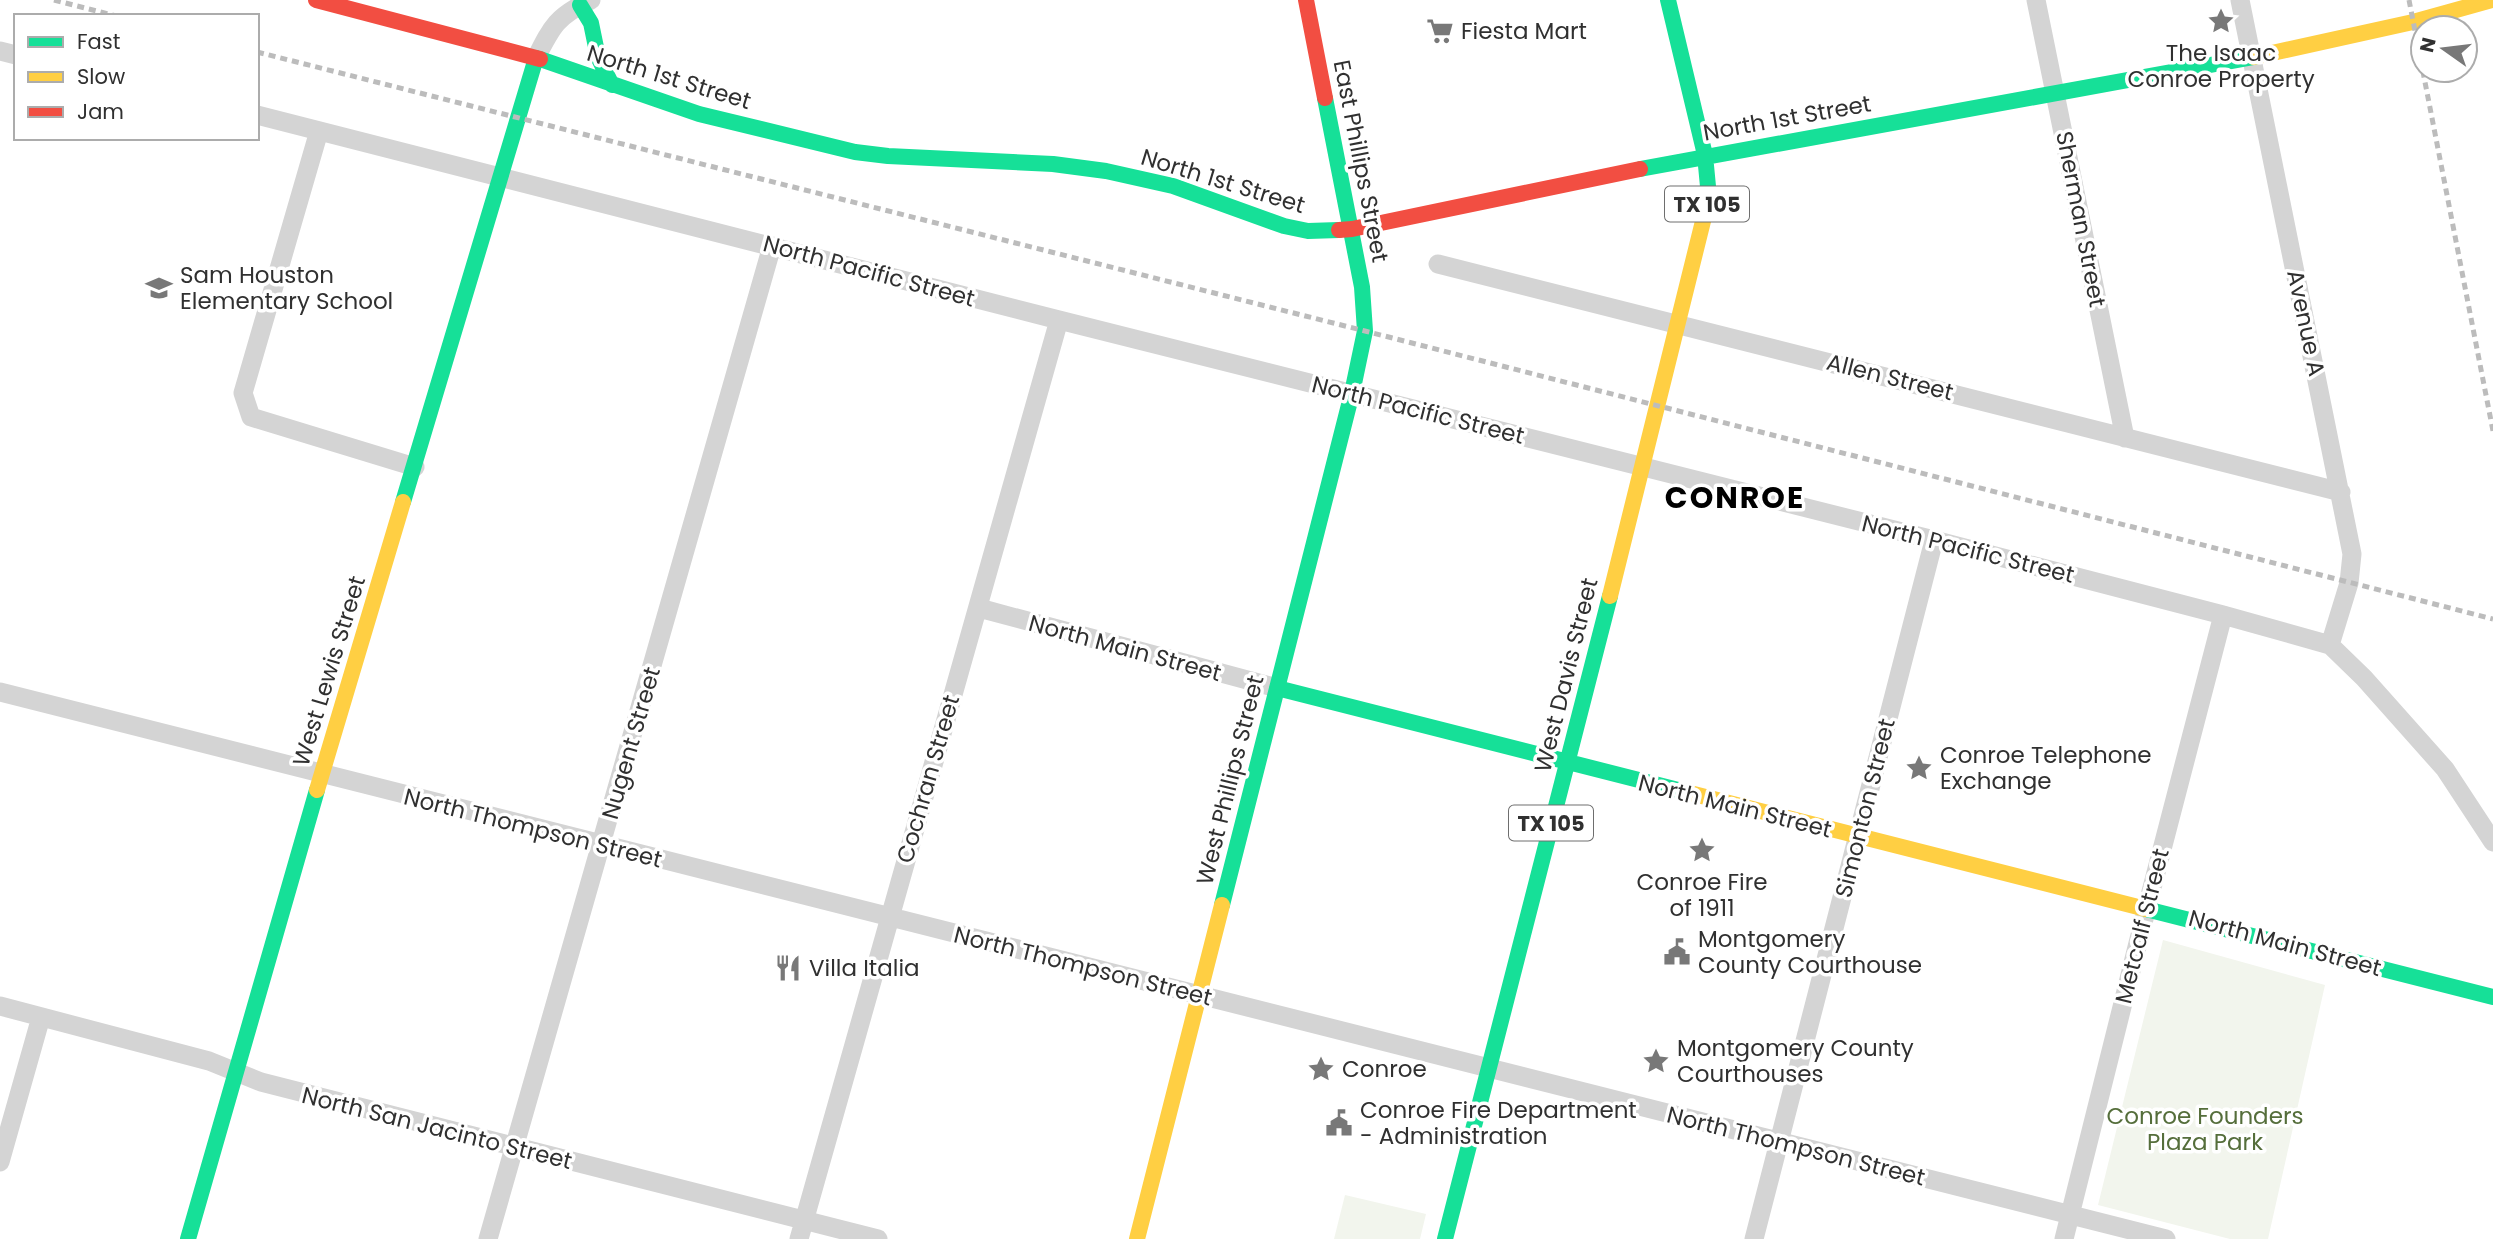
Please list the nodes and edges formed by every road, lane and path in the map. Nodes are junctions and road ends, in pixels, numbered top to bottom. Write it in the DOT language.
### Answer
graph roads {
  1 [pos="316,0"];
  2 [pos="1306,0"];
  3 [pos="1668,0"];
  4 [pos="2036,0"];
  5 [pos="2240,0"];
  6 [pos="2492,0"];
  7 [pos="584,2"];
  8 [pos="2252,57"];
  9 [pos="536,58"];
  10 [pos="612,85"];
  11 [pos="2056,94"];
  12 [pos="259,116"];
  13 [pos="319,131"];
  14 [pos="1705,155"];
  15 [pos="499,176"];
  16 [pos="1352,229"];
  17 [pos="772,246"];
  18 [pos="1438,264"];
  19 [pos="1059,320"];
  20 [pos="1678,323"];
  21 [pos="1365,331"];
  22 [pos="1352,393"];
  23 [pos="2126,438"];
  24 [pos="1643,466"];
  25 [pos="415,467"];
  26 [pos="2341,492"];
  27 [pos="1934,540"];
  28 [pos="979,608"];
  29 [pos="2223,615"];
  30 [pos="2330,645"];
  31 [pos="1277,688"];
  32 [pos="0,692"];
  33 [pos="1567,764"];
  34 [pos="322,774"];
  35 [pos="1858,837"];
  36 [pos="2493,842"];
  37 [pos="602,845"];
  38 [pos="2147,907"];
  39 [pos="888,917"];
  40 [pos="1198,996"];
  41 [pos="2493,997"];
  42 [pos="0,1006"];
  43 [pos="41,1017"];
  44 [pos="1488,1068"];
  45 [pos="236,1072"];
  46 [pos="1778,1142"];
  47 [pos="514,1148"];
  48 [pos="0,1162"];
  49 [pos="2070,1214"];
  50 [pos="801,1230"];
  51 [pos="188,1239"];
  52 [pos="488,1239"];
  53 [pos="878,1239"];
  54 [pos="1137,1239"];
  55 [pos="1445,1239"];
  56 [pos="1754,1239"];
  57 [pos="2064,1239"];
  58 [pos="2166,1239"];
  1 -- 9 [label="street, North 1st Street"];
  2 -- 16 [label="street, East Phillips Street"];
  3 -- 14 [label="street, TX 105"];
  4 -- 11 [label="street, Sherman Street"];
  5 -- 8 [label="street, Avenue A"];
  6 -- 8 [label="street, North 1st Street"];
  7 -- 9 [label="street"];
  7 -- 10 [label="street"];
  8 -- 11 [label="street, North 1st Street"];
  8 -- 26 [label="street, Avenue A"];
  9 -- 10 [label="street, North 1st Street"];
  9 -- 15 [label="street, West Lewis Street"];
  10 -- 16 [label="street, North 1st Street"];
  11 -- 14 [label="street, North 1st Street"];
  11 -- 23 [label="street, Sherman Street"];
  12 -- 13 [label="street, North Pacific Street"];
  13 -- 15 [label="street, North Pacific Street"];
  13 -- 25 [label="street"];
  14 -- 16 [label="street, North 1st Street"];
  14 -- 20 [label="street, TX 105"];
  15 -- 17 [label="street, North Pacific Street"];
  15 -- 25 [label="street, West Lewis Street"];
  16 -- 21 [label="street, East Phillips Street"];
  17 -- 19 [label="street, North Pacific Street"];
  17 -- 37 [label="street, Nugent Street"];
  18 -- 20 [label="street, Allen Street"];
  19 -- 22 [label="street, North Pacific Street"];
  19 -- 28 [label="street, Cochran Street"];
  20 -- 23 [label="street, Allen Street"];
  20 -- 24 [label="street, West Davis Street / TX 105"];
  21 -- 22 [label="street, West Phillips Street"];
  22 -- 24 [label="street, North Pacific Street"];
  22 -- 31 [label="street, West Phillips Street"];
  23 -- 26 [label="street, Allen Street"];
  24 -- 27 [label="street, North Pacific Street"];
  24 -- 33 [label="street, West Davis Street / TX 105"];
  25 -- 34 [label="street, West Lewis Street"];
  26 -- 30 [label="street, Avenue A"];
  27 -- 29 [label="street, North Pacific Street"];
  27 -- 35 [label="street, Simonton Street"];
  28 -- 31 [label="street, North Main Street"];
  28 -- 39 [label="street, Cochran Street"];
  29 -- 30 [label="street, North Pacific Street"];
  29 -- 38 [label="street, Metcalf Street"];
  30 -- 36 [label="street, North Pacific Street"];
  31 -- 33 [label="street, North Main Street"];
  31 -- 40 [label="street, West Phillips Street"];
  32 -- 34 [label="street, North Thompson Street"];
  33 -- 35 [label="street, North Main Street"];
  33 -- 44 [label="street, West Davis Street / TX 105"];
  34 -- 37 [label="street, North Thompson Street"];
  34 -- 45 [label="street, West Lewis Street"];
  35 -- 38 [label="street, North Main Street"];
  35 -- 46 [label="street, Simonton Street"];
  37 -- 39 [label="street, North Thompson Street"];
  37 -- 47 [label="street, Nugent Street"];
  38 -- 41 [label="street, North Main Street"];
  38 -- 49 [label="street, Metcalf Street"];
  39 -- 40 [label="street, North Thompson Street"];
  39 -- 50 [label="street, Cochran Street"];
  40 -- 44 [label="street, North Thompson Street"];
  40 -- 54 [label="street, West Phillips Street"];
  42 -- 43 [label="street, North San Jacinto Street"];
  43 -- 45 [label="street, North San Jacinto Street"];
  43 -- 48 [label="street"];
  44 -- 46 [label="street, North Thompson Street"];
  44 -- 55 [label="street, West Davis Street / TX 105"];
  45 -- 47 [label="street, North San Jacinto Street"];
  45 -- 51 [label="street, West Lewis Street"];
  46 -- 49 [label="street, North Thompson Street"];
  46 -- 56 [label="street, Simonton Street"];
  47 -- 50 [label="street, North San Jacinto Street"];
  47 -- 52 [label="street, Nugent Street"];
  49 -- 57 [label="street, Metcalf Street"];
  49 -- 58 [label="street, North Thompson Street"];
  50 -- 53 [label="street, North San Jacinto Street"];
}
